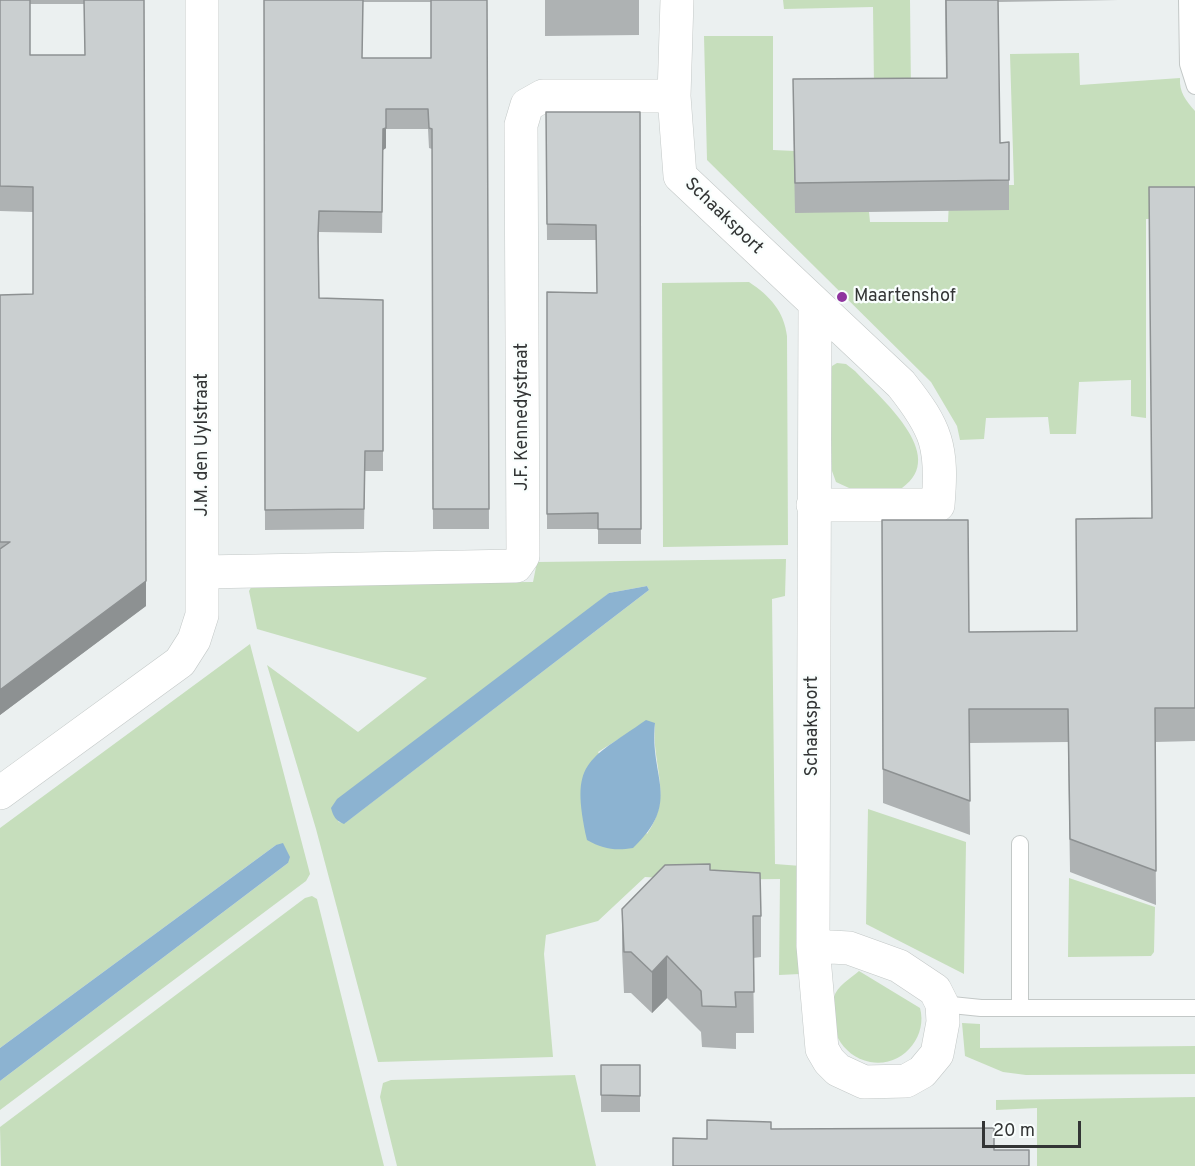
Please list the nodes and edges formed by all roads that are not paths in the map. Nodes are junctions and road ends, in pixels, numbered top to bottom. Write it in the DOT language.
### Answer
graph roads {
  1 [pos="202,0"];
  2 [pos="677,0"];
  3 [pos="1187,0"];
  4 [pos="1195,86"];
  5 [pos="674,96"];
  6 [pos="815,306"];
  7 [pos="813,506"];
  8 [pos="204,572"];
  9 [pos="0,793"];
  10 [pos="1020,844"];
  11 [pos="813,946"];
  12 [pos="942,1004"];
  13 [pos="1020,1008"];
  14 [pos="1195,1008"];
  1 -- 8 [label="street, J.M. den Uylstraat"];
  2 -- 5 [label="street, Schaaksport"];
  3 -- 4 [label="lane"];
  5 -- 6 [label="street, Schaaksport"];
  5 -- 8 [label="street, J.F. Kennedystraat"];
  6 -- 7 [label="street, Schaaksport"];
  6 -- 7 [label="street, Schaaksport"];
  7 -- 11 [label="street, Schaaksport"];
  8 -- 9 [label="street, J.M. den Uylstraat"];
  10 -- 13 [label="lane"];
  11 -- 12 [label="street"];
  11 -- 12 [label="street, Schaaksport"];
  12 -- 13 [label="lane"];
  13 -- 14 [label="lane"];
}
